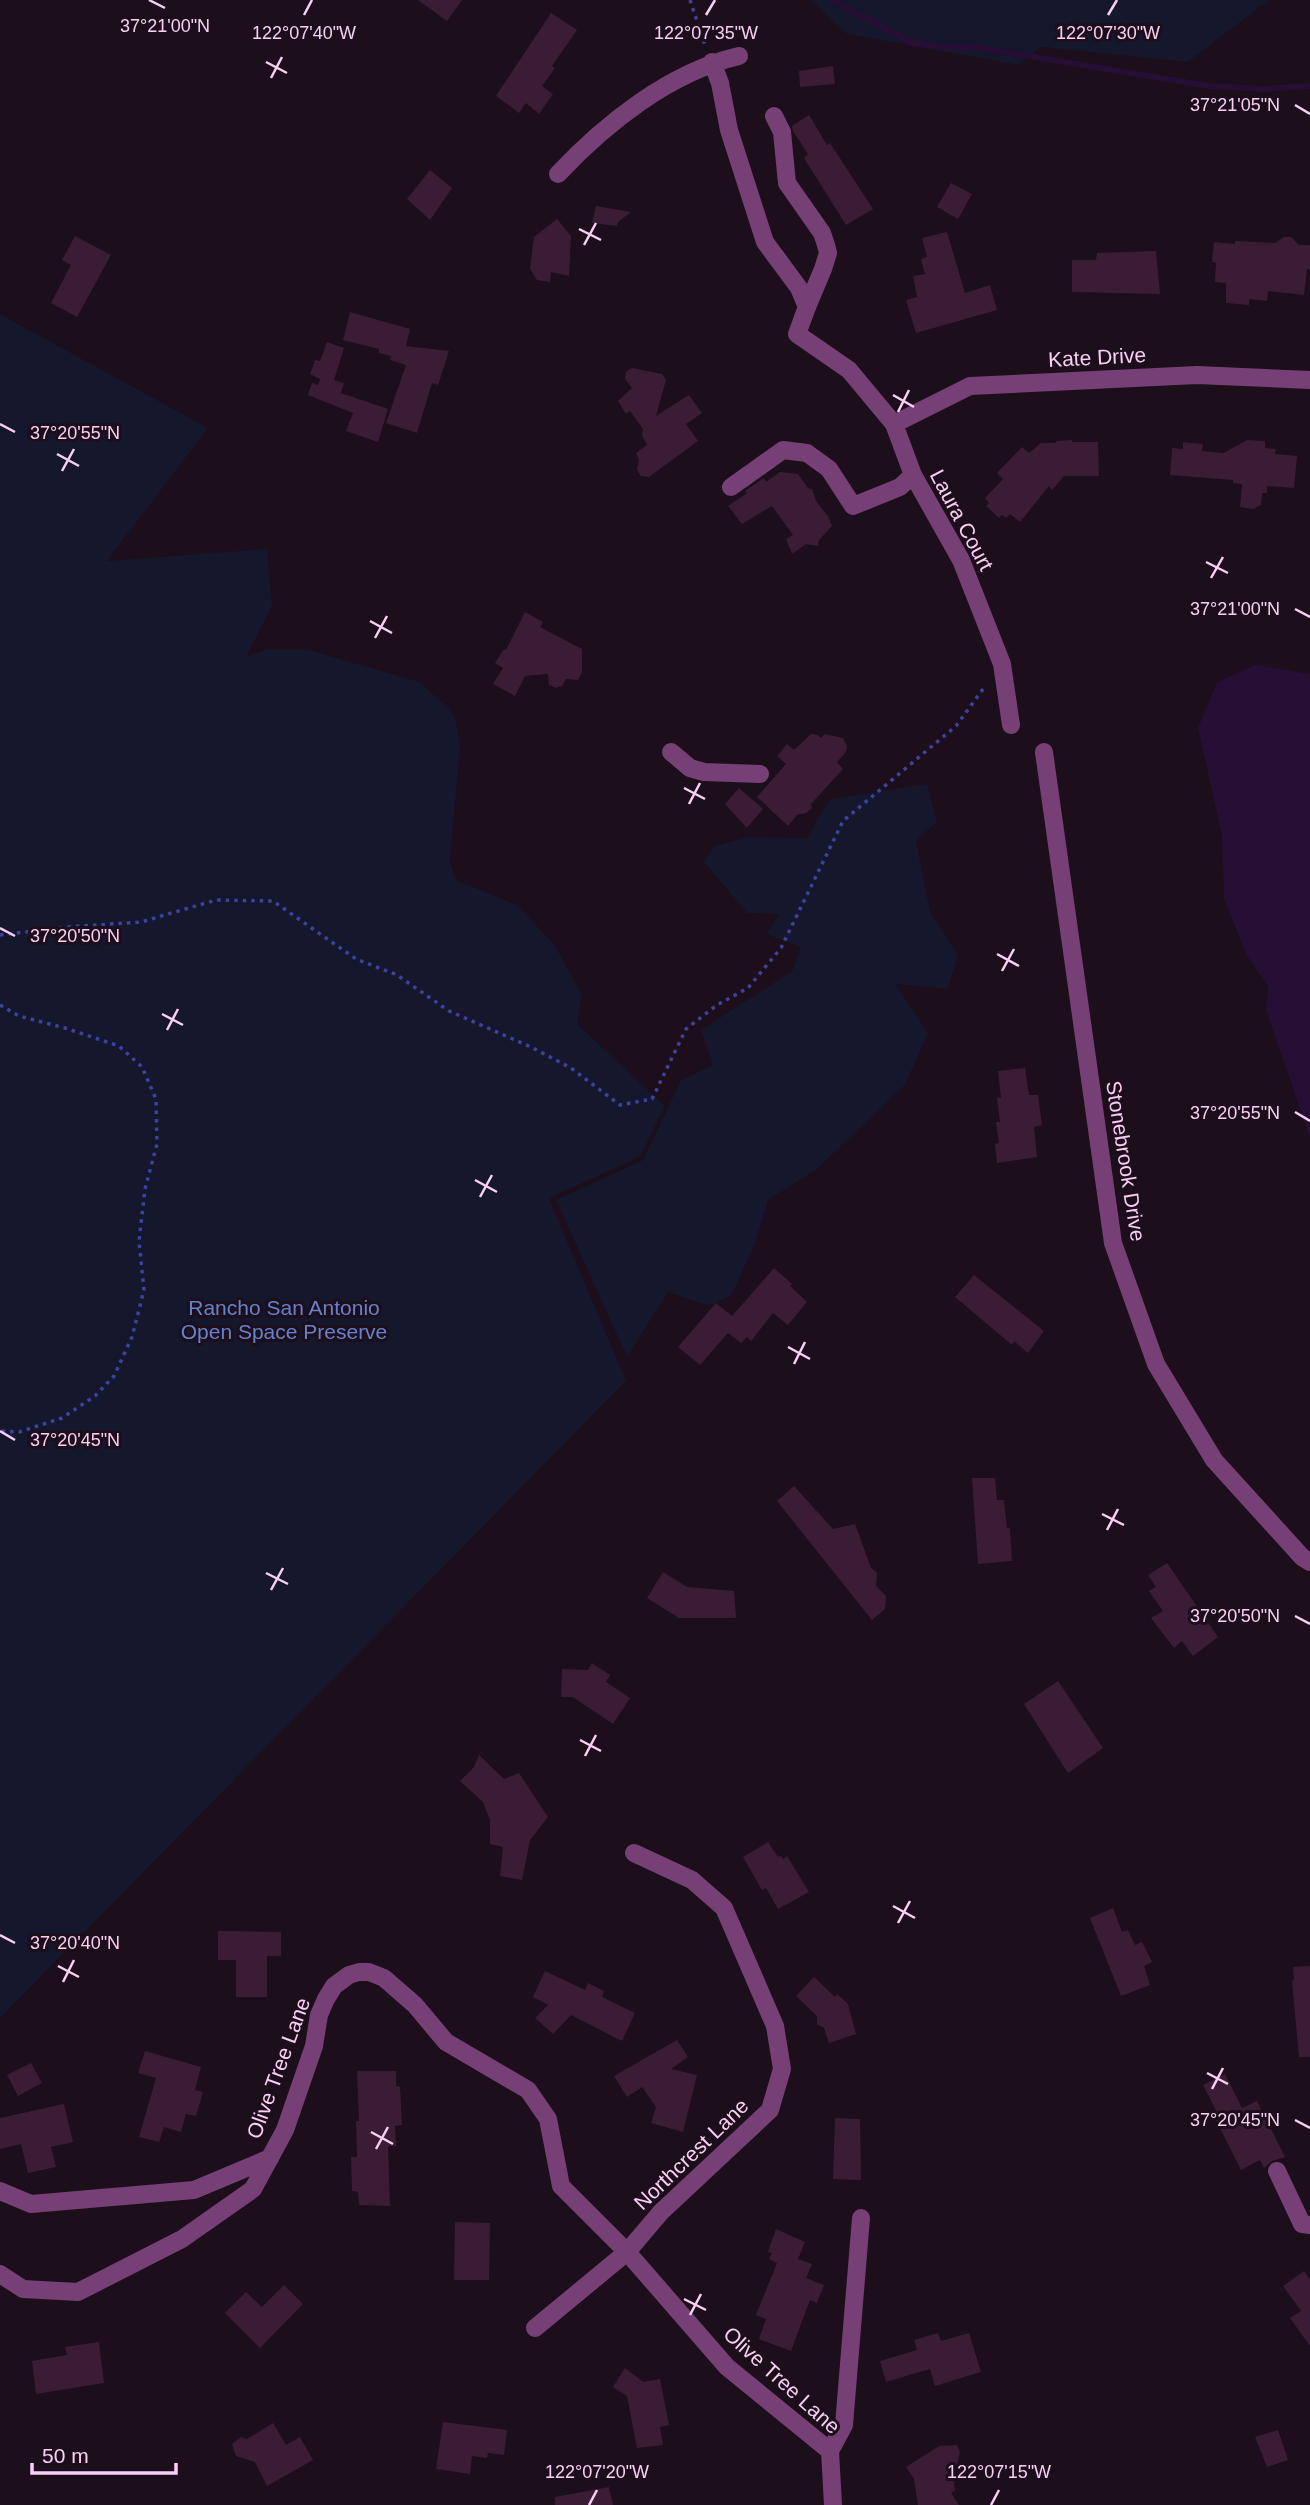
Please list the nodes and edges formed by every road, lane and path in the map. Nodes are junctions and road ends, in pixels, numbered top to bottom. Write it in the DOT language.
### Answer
graph roads {
  1 [pos="690,0"];
  2 [pos="739,56"];
  3 [pos="712,62"];
  4 [pos="774,116"];
  5 [pos="558,174"];
  6 [pos="807,307"];
  7 [pos="1310,380"];
  8 [pos="894,424"];
  9 [pos="913,475"];
  10 [pos="731,487"];
  11 [pos="1002,664"];
  12 [pos="1011,725"];
  13 [pos="671,752"];
  14 [pos="1044,752"];
  15 [pos="760,774"];
  16 [pos="0,935"];
  17 [pos="0,1004"];
  18 [pos="0,1432"];
  19 [pos="1310,1562"];
  20 [pos="634,1853"];
  21 [pos="270,2158"];
  22 [pos="1277,2171"];
  23 [pos="0,2191"];
  24 [pos="861,2218"];
  25 [pos="1310,2225"];
  26 [pos="627,2252"];
  27 [pos="0,2274"];
  28 [pos="535,2329"];
  29 [pos="830,2451"];
  30 [pos="833,2505"];
  1 -- 3 [label="path"];
  2 -- 3 [label="street"];
  3 -- 5 [label="street"];
  3 -- 6 [label="street"];
  4 -- 6 [label="street"];
  6 -- 8 [label="street, Laura Court"];
  7 -- 8 [label="street, Kate Drive"];
  8 -- 9 [label="street, Laura Court"];
  9 -- 10 [label="street"];
  9 -- 11 [label="street, Laura Court"];
  11 -- 12 [label="street, Laura Court"];
  11 -- 16 [label="path"];
  13 -- 15 [label="street"];
  14 -- 19 [label="street, Stonebrook Drive"];
  17 -- 18 [label="path"];
  20 -- 26 [label="street, Northcrest Lane"];
  21 -- 23 [label="street"];
  21 -- 26 [label="street, Olive Tree Lane"];
  21 -- 27 [label="street, Olive Tree Lane"];
  22 -- 25 [label="street"];
  24 -- 29 [label="street"];
  26 -- 28 [label="street, Northcrest Lane"];
  26 -- 29 [label="street, Olive Tree Lane"];
  29 -- 30 [label="street, Olive Tree Lane"];
}
